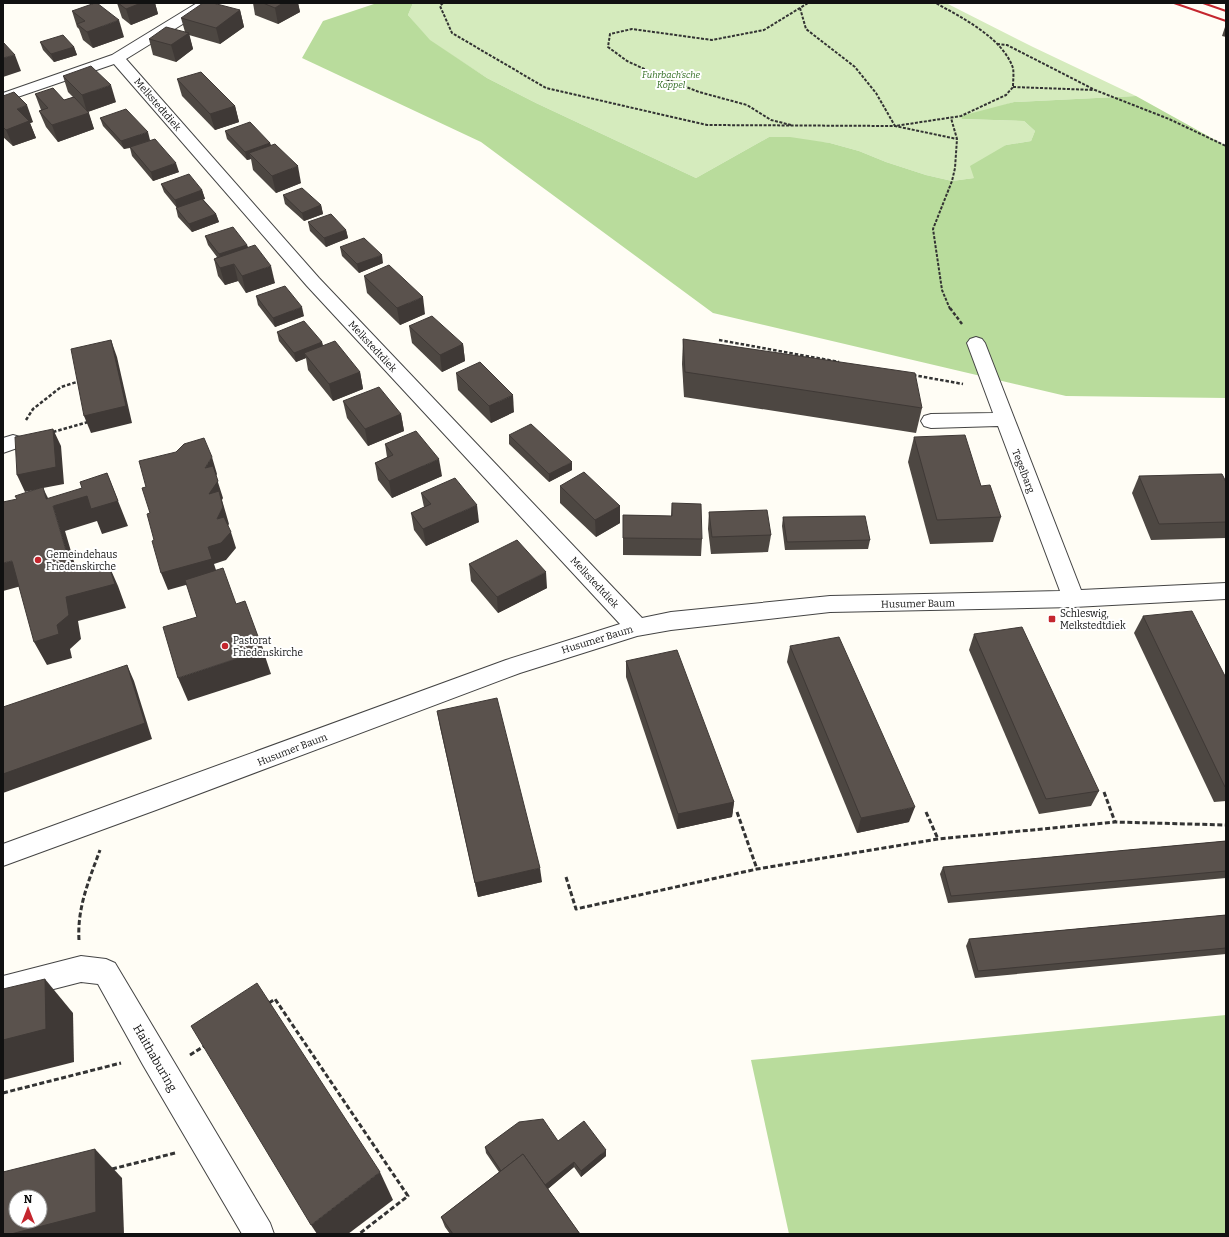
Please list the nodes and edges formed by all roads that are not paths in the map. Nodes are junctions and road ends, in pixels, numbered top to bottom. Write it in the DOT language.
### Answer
graph roads {
  1 [pos="207,3"];
  2 [pos="117,58"];
  3 [pos="3,98"];
  4 [pos="976,343"];
  5 [pos="1004,418"];
  6 [pos="931,421"];
  7 [pos="1226,591"];
  8 [pos="1074,599"];
  9 [pos="637,627"];
  10 [pos="3,855"];
  11 [pos="3,989"];
  12 [pos="259,1234"];
  1 -- 2 [label="street"];
  2 -- 3 [label="street"];
  2 -- 9 [label="street, Melkstedtdiek"];
  4 -- 5 [label="street, Tegelbarg"];
  5 -- 6 [label="street"];
  5 -- 8 [label="street, Tegelbarg"];
  7 -- 8 [label="street, Husumer Baum"];
  8 -- 9 [label="street, Husumer Baum"];
  9 -- 10 [label="street, Husumer Baum"];
  11 -- 12 [label="street, Haithaburing"];
}
